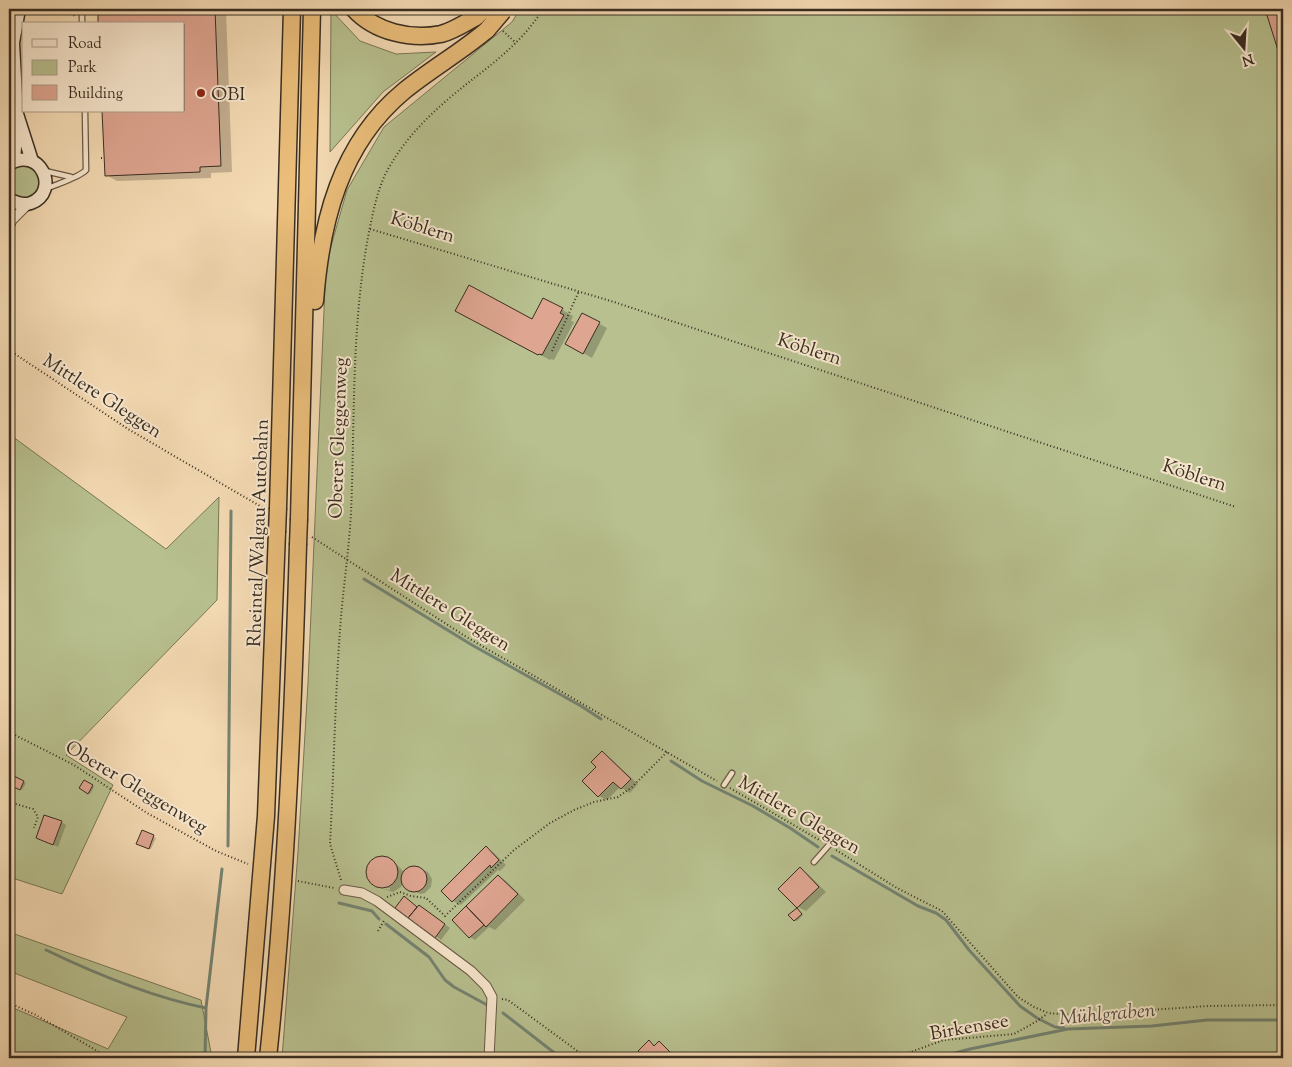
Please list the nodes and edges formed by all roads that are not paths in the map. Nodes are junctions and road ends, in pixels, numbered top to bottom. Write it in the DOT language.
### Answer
graph roads {
  1 [pos="82,9"];
  2 [pos="292,9"];
  3 [pos="312,9"];
  4 [pos="354,9"];
  5 [pos="20,10"];
  6 [pos="480,13"];
  7 [pos="498,19"];
  8 [pos="82,22"];
  9 [pos="85,112"];
  10 [pos="17,119"];
  11 [pos="32,161"];
  12 [pos="11,163"];
  13 [pos="43,171"];
  14 [pos="73,177"];
  15 [pos="44,190"];
  16 [pos="9,199"];
  17 [pos="28,204"];
  18 [pos="11,224"];
  19 [pos="303,357"];
  20 [pos="732,773"];
  21 [pos="724,785"];
  22 [pos="829,845"];
  23 [pos="814,862"];
  24 [pos="344,890"];
  25 [pos="246,1058"];
  26 [pos="268,1058"];
  27 [pos="489,1058"];
  1 -- 8 [label="lane"];
  2 -- 25 [label="highway, Rheintal/Walgau Autobahn, bridge"];
  3 -- 19 [label="highway"];
  4 -- 6 [label="highway"];
  5 -- 10 [label="street"];
  7 -- 19 [label="highway"];
  9 -- 14 [label="lane"];
  10 -- 11 [label="street"];
  10 -- 12 [label="street"];
  11 -- 12 [label="street"];
  11 -- 13 [label="street"];
  13 -- 14 [label="lane"];
  13 -- 15 [label="street"];
  14 -- 15 [label="lane"];
  15 -- 17 [label="street"];
  16 -- 17 [label="street"];
  16 -- 18 [label="street"];
  17 -- 18 [label="street"];
  19 -- 26 [label="highway, bridge"];
  20 -- 21 [label="lane"];
  22 -- 23 [label="lane"];
  24 -- 27 [label="street"];
}
